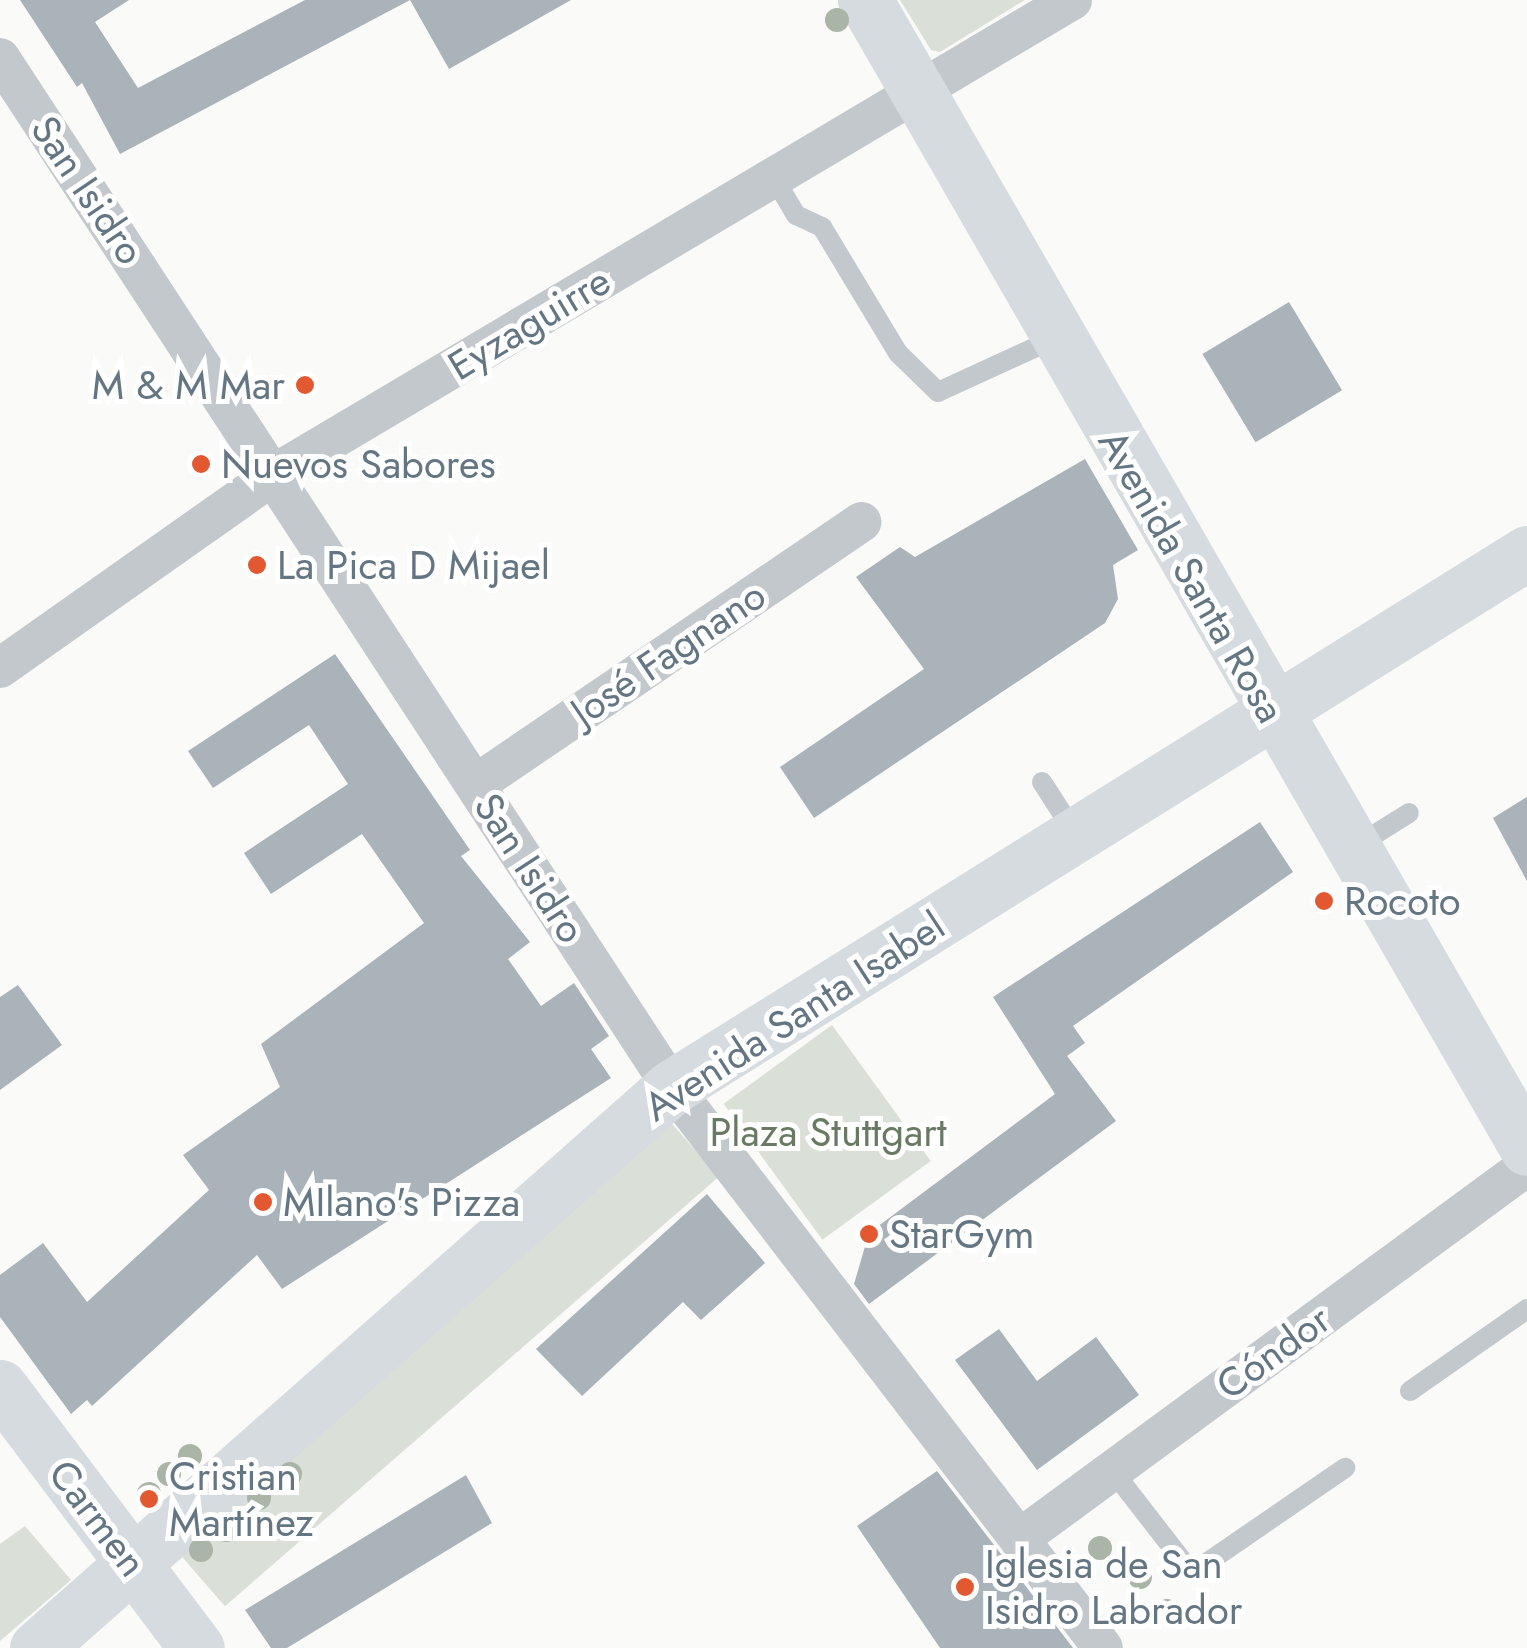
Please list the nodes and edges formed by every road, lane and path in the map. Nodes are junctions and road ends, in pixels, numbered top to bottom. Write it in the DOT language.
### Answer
graph roads {
  1 [pos="864,0"];
  2 [pos="1072,0"];
  3 [pos="0,58"];
  4 [pos="916,90"];
  5 [pos="774,178"];
  6 [pos="1054,339"];
  7 [pos="276,472"];
  8 [pos="861,522"];
  9 [pos="1527,553"];
  10 [pos="0,668"];
  11 [pos="1274,716"];
  12 [pos="1042,782"];
  13 [pos="476,784"];
  14 [pos="1409,813"];
  15 [pos="1078,838"];
  16 [pos="1352,849"];
  17 [pos="672,1087"];
  18 [pos="1527,1148"];
  19 [pos="1527,1166"];
  20 [pos="1527,1309"];
  21 [pos="0,1388"];
  22 [pos="1410,1392"];
  23 [pos="1345,1468"];
  24 [pos="1112,1470"];
  25 [pos="1019,1539"];
  26 [pos="132,1564"];
  27 [pos="37,1648"];
  28 [pos="197,1648"];
  29 [pos="1102,1648"];
  1 -- 4 [label="main road, Avenida Santa Rosa"];
  2 -- 4 [label="street, Eyzaguirre"];
  3 -- 7 [label="street, San Isidro"];
  4 -- 5 [label="street, Eyzaguirre"];
  4 -- 6 [label="main road, Avenida Santa Rosa"];
  5 -- 6 [label="lane"];
  5 -- 7 [label="street, Eyzaguirre"];
  6 -- 11 [label="main road, Avenida Santa Rosa"];
  7 -- 10 [label="street, Eyzaguirre"];
  7 -- 13 [label="street, San Isidro"];
  8 -- 13 [label="street, José Fagnano"];
  9 -- 11 [label="main road, Avenida Santa Isabel"];
  11 -- 15 [label="main road, Avenida Santa Isabel"];
  11 -- 16 [label="main road, Avenida Santa Rosa"];
  12 -- 15 [label="lane"];
  13 -- 17 [label="street, San Isidro"];
  14 -- 16 [label="lane"];
  15 -- 17 [label="main road, Avenida Santa Isabel"];
  16 -- 18 [label="main road, Avenida Santa Rosa"];
  17 -- 25 [label="street, San Isidro"];
  17 -- 26 [label="main road, Avenida Santa Isabel"];
  19 -- 24 [label="street, Cóndor"];
  20 -- 22 [label="lane"];
  21 -- 26 [label="main road, Carmen"];
  23 -- 24 [label="lane"];
  24 -- 25 [label="street, Cóndor"];
  25 -- 29 [label="street, San Isidro"];
  26 -- 27 [label="main road, Avenida Santa Isabel"];
  26 -- 28 [label="main road, Carmen"];
}
